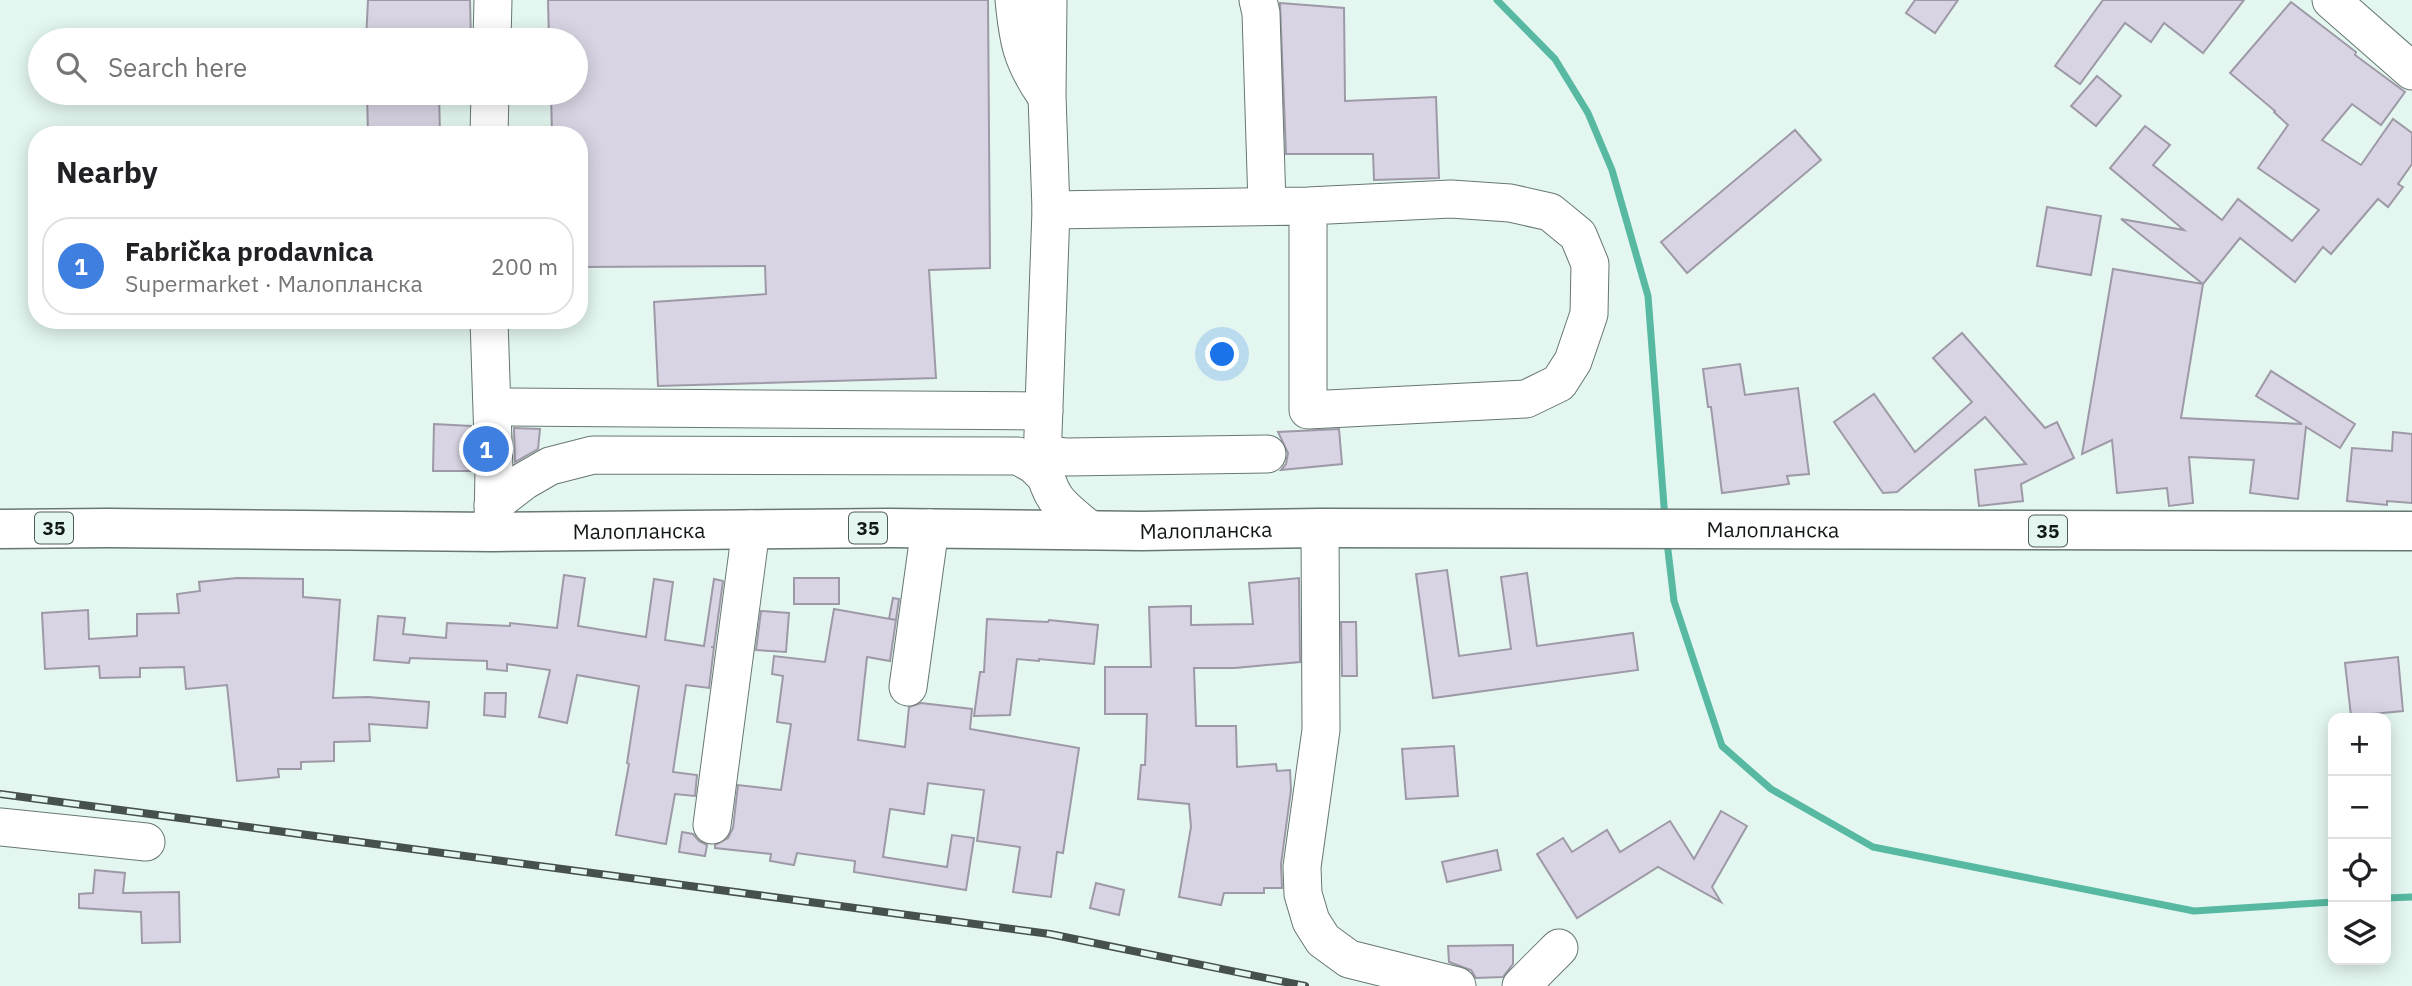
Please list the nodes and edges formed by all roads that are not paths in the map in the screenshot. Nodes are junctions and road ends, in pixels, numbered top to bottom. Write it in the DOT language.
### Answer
graph roads {
  1 [pos="493,0"];
  2 [pos="1014,0"];
  3 [pos="1048,0"];
  4 [pos="1258,0"];
  5 [pos="2330,0"];
  6 [pos="492,28"];
  7 [pos="2412,71"];
  8 [pos="1047,96"];
  9 [pos="490,105"];
  10 [pos="489,126"];
  11 [pos="1267,205"];
  12 [pos="1308,206"];
  13 [pos="1051,210"];
  14 [pos="489,329"];
  15 [pos="493,407"];
  16 [pos="1044,411"];
  17 [pos="1267,454"];
  18 [pos="1044,465"];
  19 [pos="493,519"];
  20 [pos="930,528"];
  21 [pos="1320,528"];
  22 [pos="0,529"];
  23 [pos="751,529"];
  24 [pos="1090,530"];
  25 [pos="2412,531"];
  26 [pos="908,687"];
  27 [pos="712,825"];
  28 [pos="0,827"];
  29 [pos="146,842"];
  30 [pos="1559,948"];
  31 [pos="1457,986"];
  32 [pos="1521,986"];
  1 -- 6 [label="street"];
  2 -- 8 [label="street"];
  3 -- 8 [label="street"];
  4 -- 11 [label="street"];
  5 -- 7 [label="street"];
  8 -- 13 [label="street"];
  9 -- 10 [label="street"];
  11 -- 12 [label="street"];
  11 -- 13 [label="street"];
  12 -- 12 [label="street"];
  13 -- 16 [label="street"];
  14 -- 15 [label="street"];
  15 -- 16 [label="street"];
  15 -- 19 [label="street"];
  16 -- 18 [label="street"];
  17 -- 18 [label="street"];
  18 -- 19 [label="street"];
  18 -- 24 [label="street"];
  19 -- 22 [label="main road, Малопланска / 35"];
  19 -- 23 [label="main road, Малопланска / 35"];
  20 -- 23 [label="main road, Малопланска / 35"];
  20 -- 24 [label="main road, Малопланска / 35"];
  20 -- 26 [label="street"];
  21 -- 24 [label="main road, Малопланска / 35"];
  21 -- 25 [label="main road, Малопланска / 35"];
  21 -- 31 [label="street"];
  23 -- 27 [label="street"];
  28 -- 29 [label="street"];
  30 -- 32 [label="street"];
}
